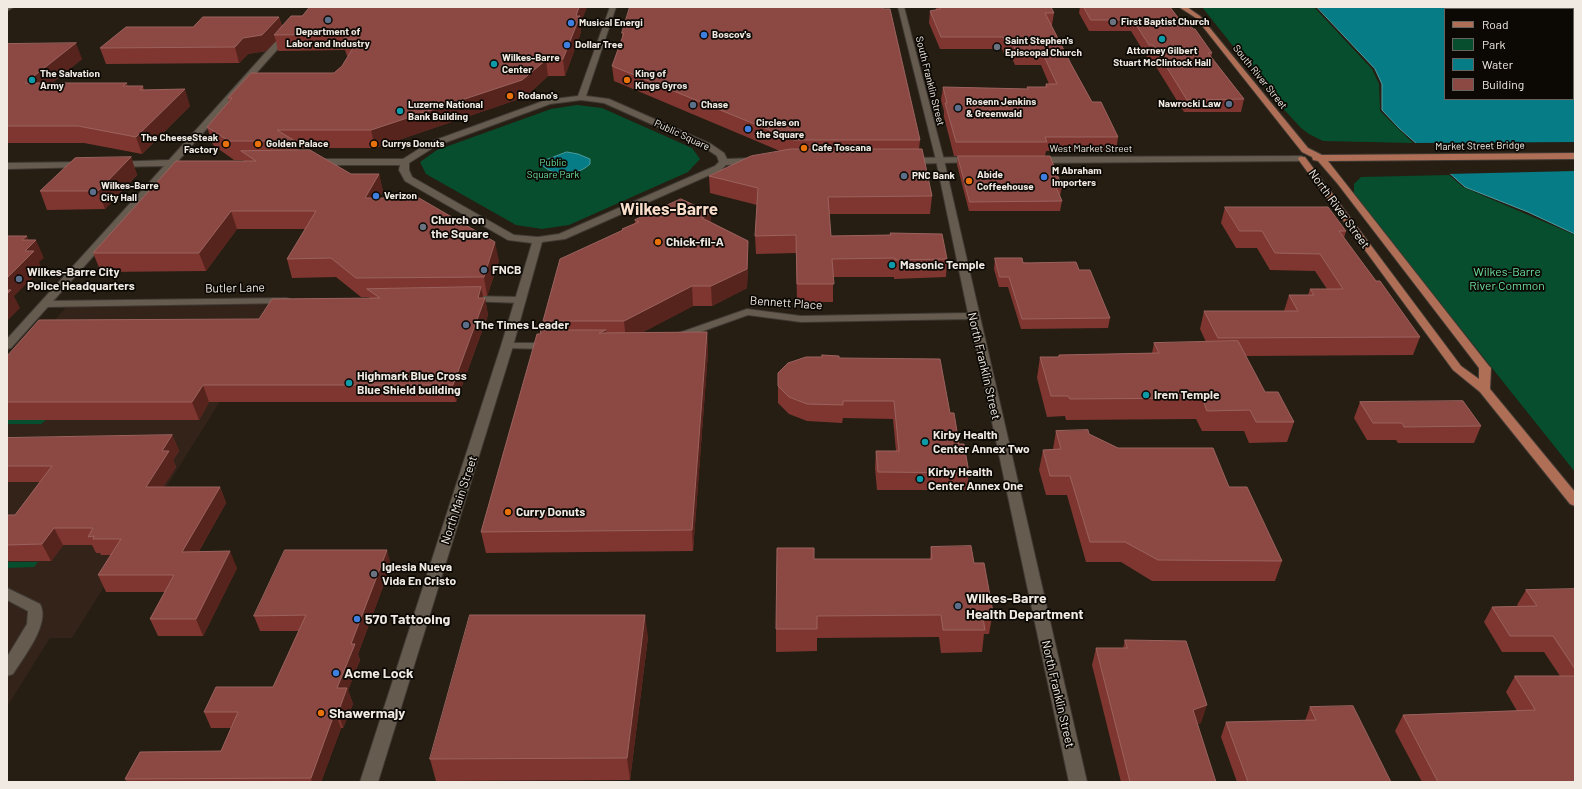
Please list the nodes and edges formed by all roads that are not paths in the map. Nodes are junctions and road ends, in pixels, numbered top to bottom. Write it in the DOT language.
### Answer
graph roads {
  1 [pos="11,7"];
  2 [pos="613,7"];
  3 [pos="901,7"];
  4 [pos="1182,7"];
  5 [pos="1196,7"];
  6 [pos="7,10"];
  7 [pos="1198,17"];
  8 [pos="292,29"];
  9 [pos="581,98"];
  10 [pos="1304,154"];
  11 [pos="1575,156"];
  12 [pos="1321,158"];
  13 [pos="1386,158"];
  14 [pos="940,160"];
  15 [pos="978,160"];
  16 [pos="1025,160"];
  17 [pos="763,161"];
  18 [pos="902,161"];
  19 [pos="305,162"];
  20 [pos="406,162"];
  21 [pos="724,162"];
  22 [pos="172,163"];
  23 [pos="186,163"];
  24 [pos="94,164"];
  25 [pos="110,164"];
  26 [pos="7,166"];
  27 [pos="538,240"];
  28 [pos="456,299"];
  29 [pos="521,300"];
  30 [pos="294,301"];
  31 [pos="46,304"];
  32 [pos="973,316"];
  33 [pos="661,342"];
  34 [pos="7,346"];
  35 [pos="507,346"];
  36 [pos="562,346"];
  37 [pos="1484,389"];
  38 [pos="1575,501"];
  39 [pos="7,593"];
  40 [pos="7,670"];
  41 [pos="370,782"];
  42 [pos="1078,782"];
  1 -- 6 [label="street"];
  2 -- 9 [label="street"];
  3 -- 14 [label="street, South Franklin Street"];
  4 -- 7 [label="main road, South River Street"];
  5 -- 7 [label="main road, South River Street"];
  7 -- 10 [label="main road, South River Street"];
  8 -- 22 [label="street"];
  9 -- 20 [label="street, Public Square"];
  9 -- 21 [label="street, Public Square"];
  10 -- 12 [label="main road, West Market Street"];
  10 -- 16 [label="street, West Market Street"];
  10 -- 37 [label="main road, North River Street"];
  11 -- 13 [label="main road, Market Street Bridge"];
  12 -- 13 [label="main road, West Market Street"];
  12 -- 37 [label="main road, North River Street"];
  14 -- 15 [label="street"];
  14 -- 18 [label="street"];
  14 -- 32 [label="street, North Franklin Street"];
  17 -- 21 [label="street"];
  19 -- 20 [label="street"];
  20 -- 27 [label="street"];
  21 -- 27 [label="street"];
  22 -- 23 [label="street"];
  22 -- 25 [label="street"];
  22 -- 31 [label="street"];
  24 -- 26 [label="street"];
  27 -- 29 [label="street, North Main Street"];
  28 -- 29 [label="street"];
  29 -- 35 [label="street, North Main Street"];
  30 -- 31 [label="street, Butler Lane"];
  31 -- 34 [label="street"];
  32 -- 33 [label="street, Bennett Place"];
  32 -- 42 [label="street, North Franklin Street"];
  35 -- 36 [label="street"];
  35 -- 41 [label="street, North Main Street"];
  37 -- 38 [label="main road, North River Street"];
  39 -- 40 [label="street"];
}
